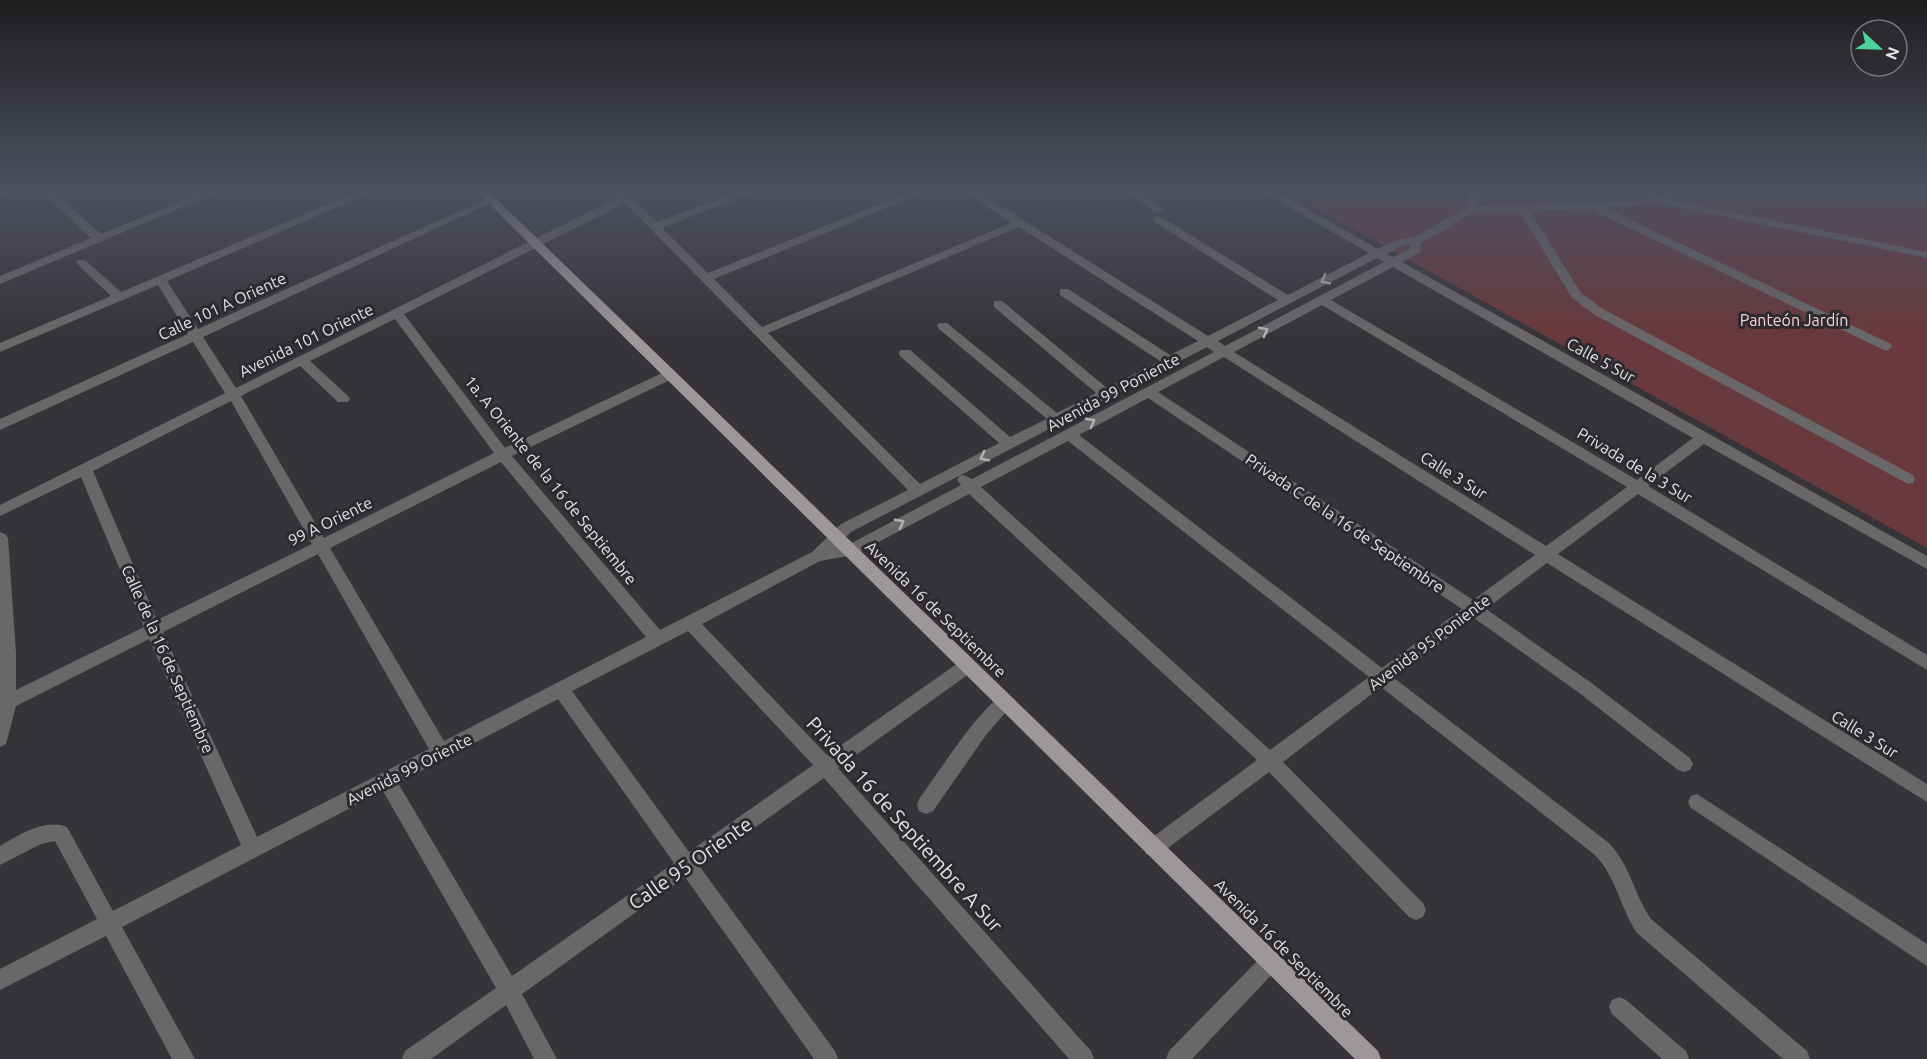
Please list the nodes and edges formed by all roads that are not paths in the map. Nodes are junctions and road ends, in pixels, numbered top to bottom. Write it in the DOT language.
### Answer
graph roads {
  1 [pos="96,235"];
  2 [pos="105,235"];
  3 [pos="267,235"];
  4 [pos="415,235"];
  5 [pos="528,235"];
  6 [pos="551,235"];
  7 [pos="663,235"];
  8 [pos="812,235"];
  9 [pos="990,235"];
  10 [pos="1040,235"];
  11 [pos="1190,235"];
  12 [pos="1346,235"];
  13 [pos="1427,235"];
  14 [pos="1540,235"];
  15 [pos="1655,235"];
  16 [pos="1831,235"];
  17 [pos="99,238"];
  18 [pos="1415,242"];
  19 [pos="536,243"];
  20 [pos="1377,253"];
  21 [pos="1927,255"];
  22 [pos="81,262"];
  23 [pos="1393,262"];
  24 [pos="706,278"];
  25 [pos="0,280"];
  26 [pos="161,281"];
  27 [pos="1064,292"];
  28 [pos="120,298"];
  29 [pos="1287,300"];
  30 [pos="1323,300"];
  31 [pos="998,304"];
  32 [pos="397,313"];
  33 [pos="943,326"];
  34 [pos="760,332"];
  35 [pos="197,336"];
  36 [pos="1208,341"];
  37 [pos="1886,347"];
  38 [pos="0,348"];
  39 [pos="1224,352"];
  40 [pos="905,353"];
  41 [pos="301,360"];
  42 [pos="1169,361"];
  43 [pos="669,375"];
  44 [pos="1148,392"];
  45 [pos="1106,393"];
  46 [pos="233,394"];
  47 [pos="343,399"];
  48 [pos="1056,419"];
  49 [pos="0,425"];
  50 [pos="1068,434"];
  51 [pos="1704,437"];
  52 [pos="1009,444"];
  53 [pos="503,455"];
  54 [pos="85,468"];
  55 [pos="954,472"];
  56 [pos="1908,479"];
  57 [pos="970,486"];
  58 [pos="1638,487"];
  59 [pos="918,491"];
  60 [pos="0,511"];
  61 [pos="0,538"];
  62 [pos="842,544"];
  63 [pos="322,545"];
  64 [pos="1546,555"];
  65 [pos="1927,563"];
  66 [pos="1473,609"];
  67 [pos="690,622"];
  68 [pos="153,629"];
  69 [pos="658,639"];
  70 [pos="1927,663"];
  71 [pos="967,666"];
  72 [pos="1381,678"];
  73 [pos="561,690"];
  74 [pos="8,702"];
  75 [pos="1004,702"];
  76 [pos="0,739"];
  77 [pos="441,753"];
  78 [pos="1270,761"];
  79 [pos="1684,764"];
  80 [pos="826,767"];
  81 [pos="387,781"];
  82 [pos="1927,794"];
  83 [pos="1697,802"];
  84 [pos="926,805"];
  85 [pos="1153,848"];
  86 [pos="253,850"];
  87 [pos="0,856"];
  88 [pos="686,866"];
  89 [pos="1416,910"];
  90 [pos="111,923"];
  91 [pos="1927,956"];
  92 [pos="1270,962"];
  93 [pos="0,980"];
  94 [pos="509,990"];
  95 [pos="1619,1007"];
  96 [pos="184,1059"];
  97 [pos="413,1059"];
  98 [pos="546,1059"];
  99 [pos="827,1059"];
  100 [pos="1083,1059"];
  101 [pos="1177,1059"];
  102 [pos="1370,1059"];
  103 [pos="1678,1059"];
  104 [pos="1800,1059"];
  1 -- 17 [label="street"];
  2 -- 17 [label="street"];
  3 -- 26 [label="street"];
  4 -- 35 [label="street, Calle 101 A Oriente"];
  5 -- 19 [label="main road, Avenida 16 de Septiembre"];
  6 -- 19 [label="street, Avenida 101 Oriente"];
  7 -- 24 [label="street"];
  8 -- 24 [label="street"];
  9 -- 34 [label="street"];
  10 -- 36 [label="street, Calle 3 Sur"];
  11 -- 29 [label="street"];
  12 -- 20 [label="street, Calle 5 Sur"];
  13 -- 18 [label="street"];
  14 -- 56 [label="street"];
  15 -- 37 [label="street"];
  16 -- 21 [label="street"];
  17 -- 25 [label="street"];
  18 -- 20 [label="street, Avenida 99 Poniente"];
  18 -- 23 [label="street, Avenida 99 Poniente"];
  19 -- 32 [label="street, Avenida 101 Oriente"];
  19 -- 43 [label="main road, Avenida 16 de Septiembre"];
  20 -- 23 [label="street, Calle 5 Sur"];
  20 -- 29 [label="street, Avenida 99 Poniente, one-way"];
  22 -- 28 [label="street"];
  23 -- 30 [label="street, Avenida 99 Poniente"];
  23 -- 51 [label="street, Calle 5 Sur"];
  24 -- 34 [label="street"];
  26 -- 28 [label="street"];
  26 -- 35 [label="street"];
  27 -- 42 [label="street"];
  28 -- 38 [label="street"];
  29 -- 36 [label="street, Avenida 99 Poniente"];
  39 -- 30 [label="street, Avenida 99 Poniente, one-way"];
  30 -- 58 [label="street, Privada de la 3 Sur"];
  31 -- 45 [label="street"];
  32 -- 41 [label="street, Avenida 101 Oriente"];
  32 -- 53 [label="street, 1a. A Oriente de la 16 de Septiembre"];
  33 -- 48 [label="street"];
  34 -- 59 [label="street"];
  35 -- 46 [label="street"];
  35 -- 49 [label="street, Calle 101 A Oriente"];
  36 -- 39 [label="street, Calle 3 Sur"];
  36 -- 42 [label="street, Avenida 99 Poniente"];
  39 -- 44 [label="street, Avenida 99 Poniente"];
  39 -- 64 [label="street, Calle 3 Sur"];
  40 -- 52 [label="street"];
  41 -- 46 [label="street, Avenida 101 Oriente"];
  41 -- 47 [label="street"];
  42 -- 45 [label="street, Avenida 99 Poniente"];
  43 -- 53 [label="street, 99 A Oriente"];
  43 -- 62 [label="main road, Avenida 16 de Septiembre"];
  50 -- 44 [label="street, Avenida 99 Poniente, one-way"];
  44 -- 66 [label="street, Privada C de la 16 de Septiembre"];
  45 -- 48 [label="street, Avenida 99 Poniente"];
  46 -- 54 [label="street, Avenida 101 Oriente"];
  46 -- 63 [label="street"];
  48 -- 52 [label="street, Avenida 99 Poniente"];
  50 -- 57 [label="street, Avenida 99 Poniente"];
  50 -- 72 [label="street"];
  51 -- 58 [label="street, Avenida 95 Poniente"];
  51 -- 65 [label="street, Calle 5 Sur"];
  52 -- 55 [label="street, Avenida 99 Poniente, one-way"];
  53 -- 63 [label="street, 99 A Oriente"];
  53 -- 69 [label="street, 1a. A Oriente de la 16 de Septiembre"];
  54 -- 60 [label="street, Avenida 101 Oriente"];
  54 -- 68 [label="street, Calle de la 16 de Septiembre"];
  55 -- 57 [label="street"];
  55 -- 59 [label="street, Avenida 99 Poniente"];
  62 -- 57 [label="street, Avenida 99 Poniente, one-way"];
  57 -- 78 [label="street"];
  58 -- 64 [label="street, Avenida 95 Poniente"];
  58 -- 70 [label="street, Privada de la 3 Sur"];
  59 -- 62 [label="street, Avenida 99 Poniente"];
  61 -- 74 [label="street"];
  62 -- 67 [label="street, Avenida 99 Oriente"];
  62 -- 71 [label="main road, Avenida 16 de Septiembre"];
  63 -- 68 [label="street, 99 A Oriente"];
  63 -- 77 [label="street"];
  64 -- 66 [label="street, Avenida 95 Poniente"];
  64 -- 82 [label="street, Calle 3 Sur"];
  66 -- 72 [label="street, Avenida 95 Poniente"];
  66 -- 79 [label="street, Privada C de la 16 de Septiembre"];
  67 -- 69 [label="street, Avenida 99 Oriente"];
  67 -- 80 [label="street, Privada 16 de Septiembre A Sur"];
  68 -- 74 [label="street, 99 A Oriente"];
  68 -- 86 [label="street, Calle de la 16 de Septiembre"];
  69 -- 73 [label="street, Avenida 99 Oriente"];
  71 -- 75 [label="main road, Avenida 16 de Septiembre"];
  71 -- 80 [label="street, Calle 95 Oriente"];
  72 -- 78 [label="street, Avenida 95 Poniente"];
  72 -- 104 [label="street"];
  73 -- 77 [label="street, Avenida 99 Oriente"];
  73 -- 88 [label="street"];
  74 -- 76 [label="street"];
  75 -- 84 [label="street"];
  75 -- 85 [label="main road, Avenida 16 de Septiembre"];
  77 -- 81 [label="street, Avenida 99 Oriente"];
  78 -- 85 [label="street, Avenida 95 Poniente"];
  78 -- 89 [label="street"];
  80 -- 88 [label="street, Calle 95 Oriente"];
  80 -- 100 [label="street, Privada 16 de Septiembre A Sur"];
  81 -- 86 [label="street, Avenida 99 Oriente"];
  81 -- 94 [label="street"];
  83 -- 91 [label="street"];
  85 -- 92 [label="main road, Avenida 16 de Septiembre"];
  86 -- 90 [label="street, Avenida 99 Oriente"];
  87 -- 90 [label="street"];
  88 -- 94 [label="street, Calle 95 Oriente"];
  88 -- 99 [label="street"];
  90 -- 93 [label="street, Avenida 99 Oriente"];
  90 -- 96 [label="street"];
  92 -- 101 [label="street"];
  92 -- 102 [label="main road, Avenida 16 de Septiembre"];
  94 -- 97 [label="street, Calle 95 Oriente"];
  94 -- 98 [label="street"];
  95 -- 103 [label="street"];
}
